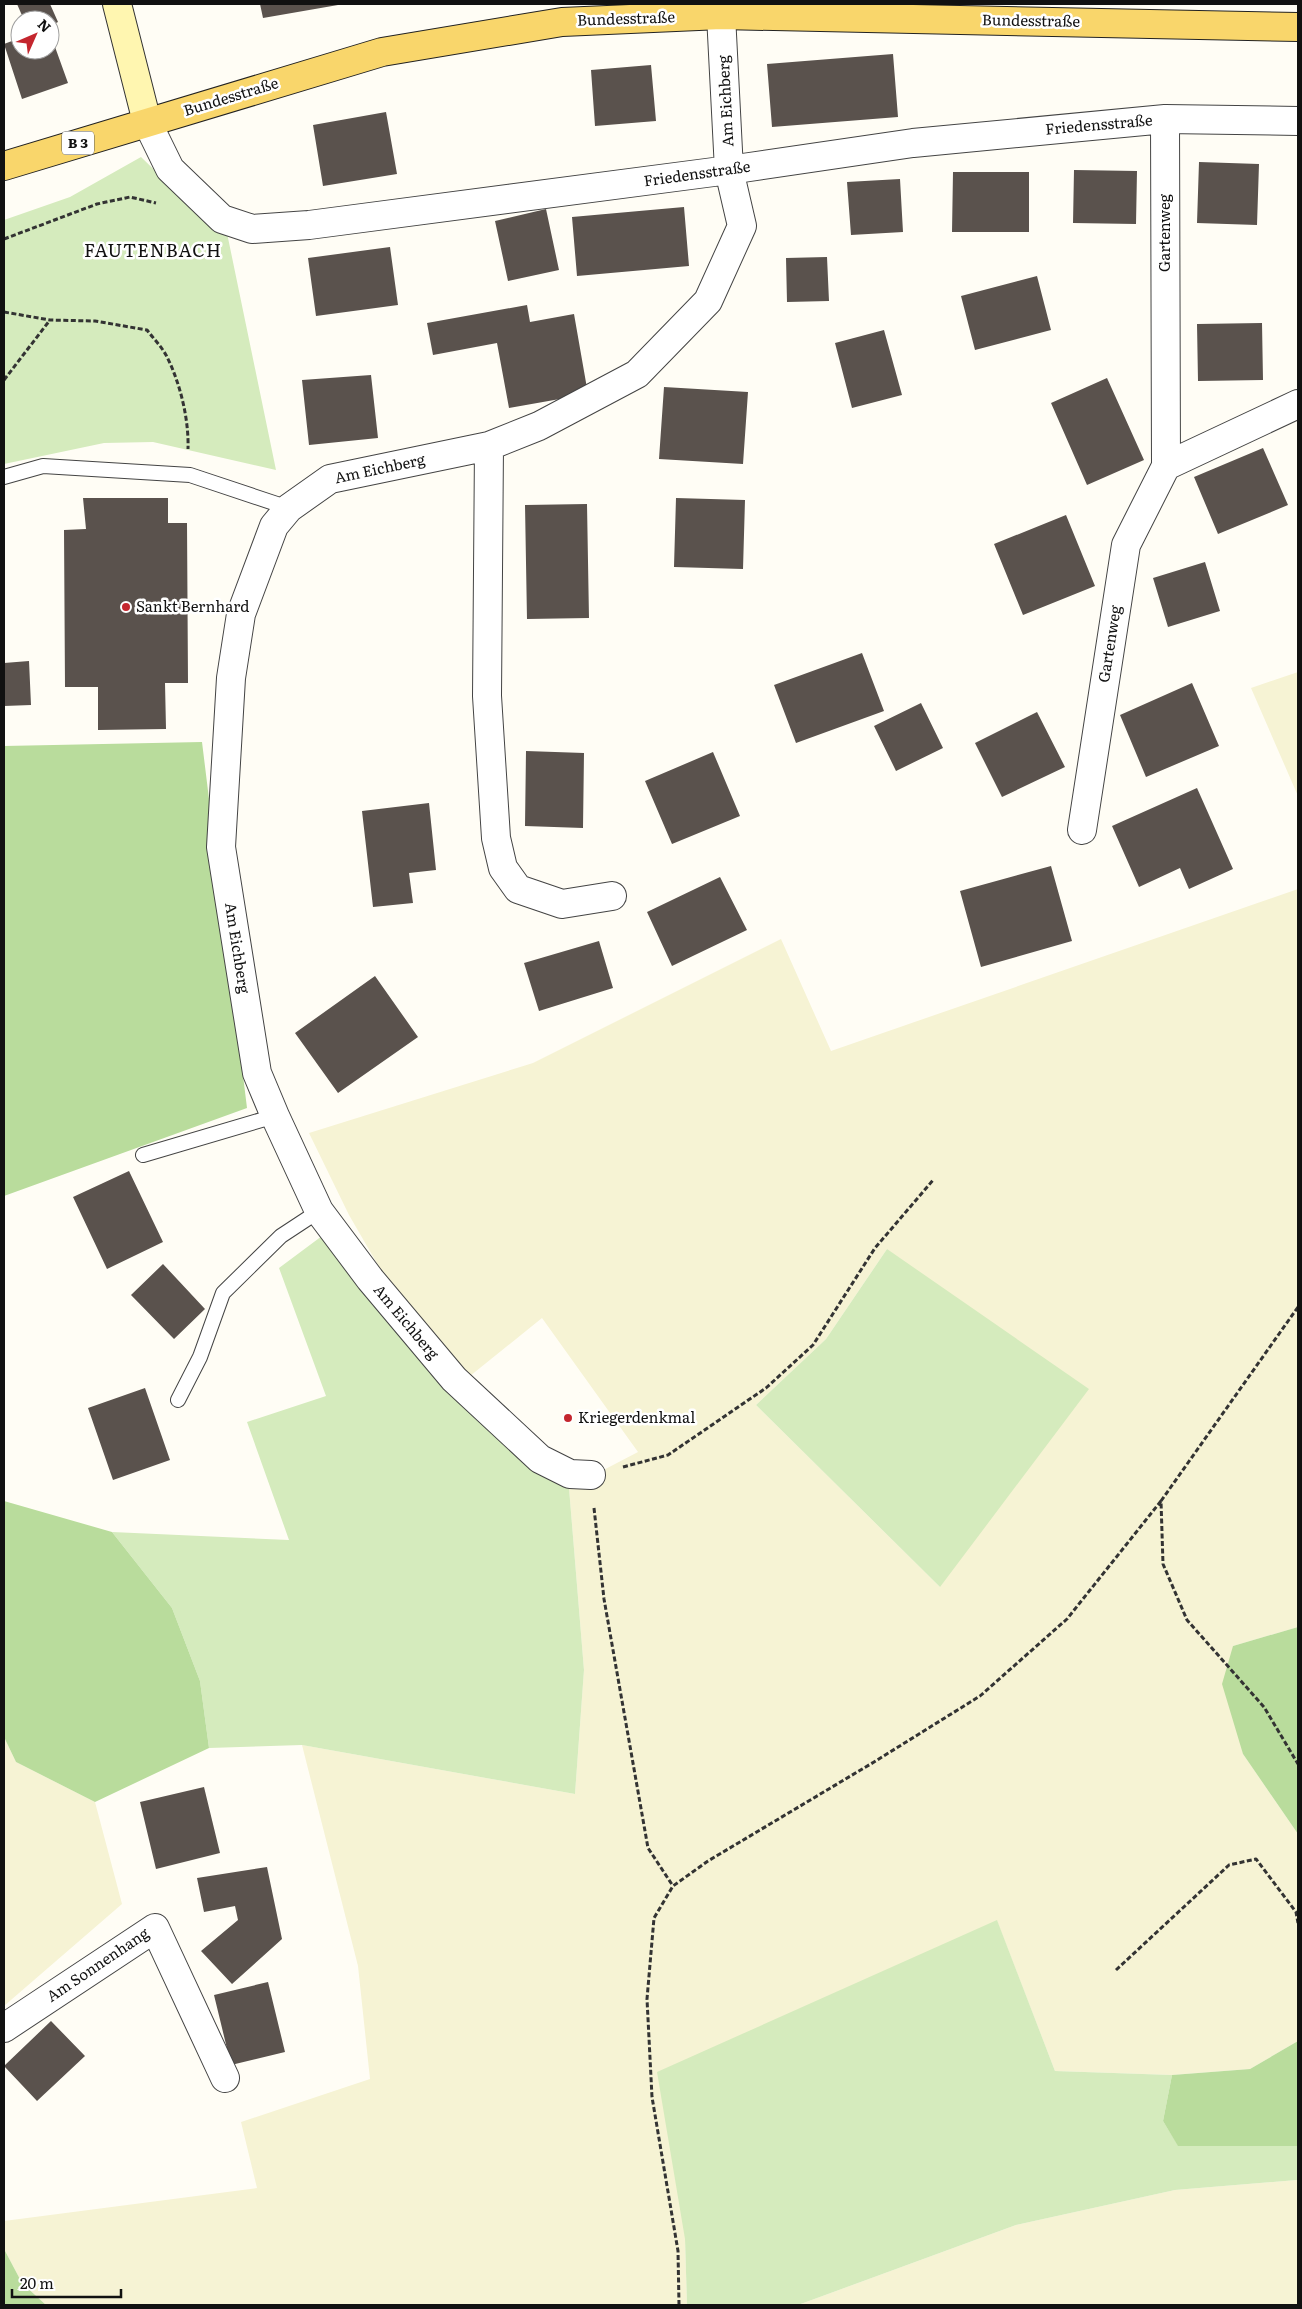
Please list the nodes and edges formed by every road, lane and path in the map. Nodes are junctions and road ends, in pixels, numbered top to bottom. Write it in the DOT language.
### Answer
graph roads {
  1 [pos="117,4"];
  2 [pos="1021,12"];
  3 [pos="721,15"];
  4 [pos="1298,27"];
  5 [pos="1165,119"];
  6 [pos="1298,121"];
  7 [pos="147,122"];
  8 [pos="4,166"];
  9 [pos="730,170"];
  10 [pos="158,204"];
  11 [pos="4,239"];
  12 [pos="4,312"];
  13 [pos="50,320"];
  14 [pos="4,380"];
  15 [pos="1298,404"];
  16 [pos="489,446"];
  17 [pos="1166,466"];
  18 [pos="190,475"];
  19 [pos="4,477"];
  20 [pos="289,508"];
  21 [pos="1082,830"];
  22 [pos="612,896"];
  23 [pos="276,1116"];
  24 [pos="143,1155"];
  25 [pos="934,1179"];
  26 [pos="319,1211"];
  27 [pos="1298,1307"];
  28 [pos="178,1400"];
  29 [pos="591,1475"];
  30 [pos="1161,1501"];
  31 [pos="1298,1764"];
  32 [pos="673,1886"];
  33 [pos="1298,1923"];
  34 [pos="1116,1970"];
  35 [pos="4,2028"];
  36 [pos="225,2078"];
  37 [pos="679,2305"];
  1 -- 7 [label="street"];
  2 -- 3 [label="main road, Bundesstraße / B 3"];
  2 -- 4 [label="main road, Bundesstraße / B 3"];
  3 -- 7 [label="main road, Bundesstraße / B 3"];
  3 -- 9 [label="street, Am Eichberg"];
  5 -- 6 [label="street, Friedensstraße"];
  5 -- 9 [label="street, Friedensstraße"];
  5 -- 17 [label="street, Gartenweg"];
  7 -- 8 [label="main road, Bundesstraße / B 3"];
  7 -- 9 [label="street, Friedensstraße"];
  9 -- 16 [label="street, Am Eichberg"];
  10 -- 11 [label="path"];
  12 -- 13 [label="path"];
  13 -- 14 [label="path"];
  13 -- 18 [label="path"];
  15 -- 17 [label="street"];
  16 -- 20 [label="street, Am Eichberg"];
  16 -- 22 [label="street"];
  17 -- 21 [label="street, Gartenweg"];
  18 -- 19 [label="lane"];
  18 -- 20 [label="lane"];
  20 -- 23 [label="street, Am Eichberg"];
  23 -- 24 [label="lane"];
  23 -- 26 [label="street, Am Eichberg"];
  25 -- 29 [label="path"];
  26 -- 28 [label="lane"];
  26 -- 29 [label="street, Am Eichberg"];
  27 -- 30 [label="path"];
  29 -- 32 [label="path"];
  30 -- 31 [label="path"];
  30 -- 32 [label="path"];
  32 -- 37 [label="path"];
  33 -- 34 [label="path"];
  35 -- 36 [label="street, Am Sonnenhang"];
}
